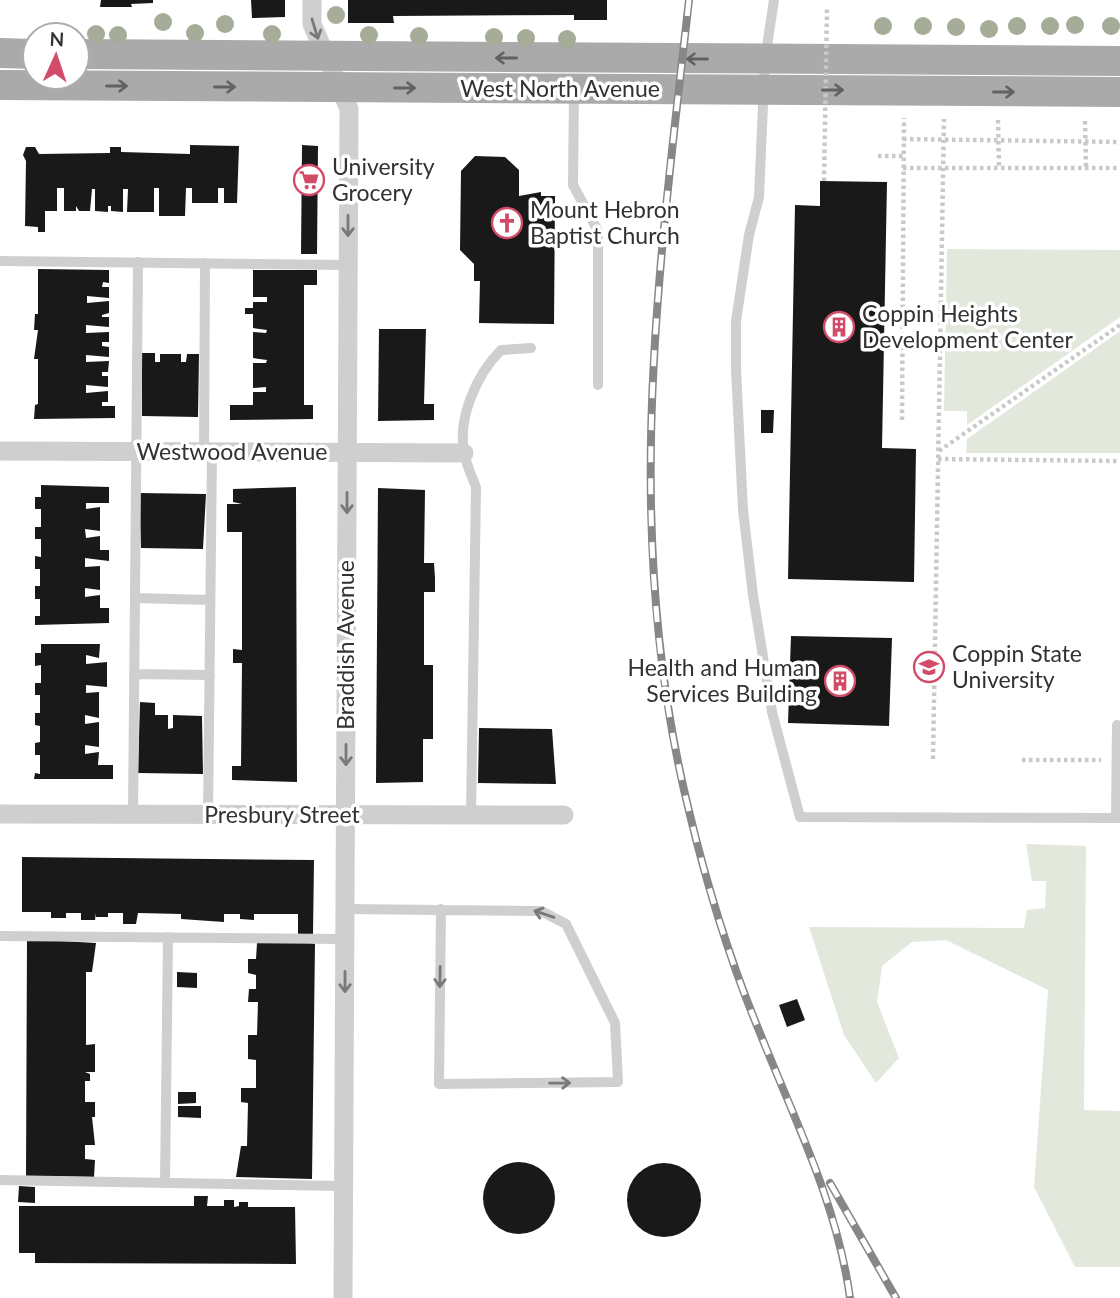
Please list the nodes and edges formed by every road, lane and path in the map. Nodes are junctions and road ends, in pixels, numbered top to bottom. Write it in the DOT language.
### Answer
graph roads {
  1 [pos="312,0"];
  2 [pos="774,0"];
  3 [pos="827,8"];
  4 [pos="0,53"];
  5 [pos="21,54"];
  6 [pos="91,54"];
  7 [pos="326,57"];
  8 [pos="765,59"];
  9 [pos="1120,61"];
  10 [pos="575,73"];
  11 [pos="629,74"];
  12 [pos="0,85"];
  13 [pos="337,87"];
  14 [pos="765,90"];
  15 [pos="1120,92"];
  16 [pos="904,118"];
  17 [pos="944,119"];
  18 [pos="998,120"];
  19 [pos="1085,121"];
  20 [pos="903,139"];
  21 [pos="944,139"];
  22 [pos="999,140"];
  23 [pos="1086,141"];
  24 [pos="1120,142"];
  25 [pos="878,156"];
  26 [pos="903,156"];
  27 [pos="903,168"];
  28 [pos="943,168"];
  29 [pos="999,168"];
  30 [pos="1086,168"];
  31 [pos="1120,168"];
  32 [pos="824,181"];
  33 [pos="0,261"];
  34 [pos="138,262"];
  35 [pos="205,263"];
  36 [pos="348,265"];
  37 [pos="1120,325"];
  38 [pos="531,348"];
  39 [pos="598,385"];
  40 [pos="902,420"];
  41 [pos="0,451"];
  42 [pos="136,452"];
  43 [pos="208,452"];
  44 [pos="939,452"];
  45 [pos="347,453"];
  46 [pos="464,453"];
  47 [pos="938,459"];
  48 [pos="1120,461"];
  49 [pos="135,598"];
  50 [pos="211,600"];
  51 [pos="134,674"];
  52 [pos="210,675"];
  53 [pos="1116,725"];
  54 [pos="933,759"];
  55 [pos="1022,760"];
  56 [pos="1101,760"];
  57 [pos="0,814"];
  58 [pos="133,815"];
  59 [pos="208,815"];
  60 [pos="345,815"];
  61 [pos="471,815"];
  62 [pos="564,815"];
  63 [pos="1118,818"];
  64 [pos="345,909"];
  65 [pos="441,909"];
  66 [pos="0,936"];
  67 [pos="168,937"];
  68 [pos="345,939"];
  69 [pos="0,1180"];
  70 [pos="165,1184"];
  71 [pos="344,1186"];
  72 [pos="343,1298"];
  1 -- 7 [label="street, Braddish Avenue, one-way"];
  2 -- 8 [label="lane"];
  3 -- 32 [label="path, bridge"];
  4 -- 5 [label="main road"];
  6 -- 7 [label="main road, West North Avenue"];
  10 -- 7 [label="main road, West North Avenue, one-way"];
  7 -- 13 [label="street, Braddish Avenue"];
  8 -- 9 [label="main road, West North Avenue"];
  8 -- 11 [label="main road, West North Avenue, one-way"];
  8 -- 14 [label="lane"];
  10 -- 11 [label="main road, West North Avenue"];
  13 -- 10 [label="main road, West North Avenue, one-way"];
  10 -- 39 [label="lane"];
  11 -- 14 [label="main road, West North Avenue"];
  12 -- 13 [label="main road, West North Avenue, one-way"];
  13 -- 36 [label="street, Braddish Avenue, one-way"];
  14 -- 15 [label="main road, West North Avenue, one-way"];
  14 -- 63 [label="lane"];
  16 -- 20 [label="path"];
  17 -- 21 [label="path"];
  18 -- 22 [label="path"];
  19 -- 23 [label="path"];
  20 -- 21 [label="path"];
  20 -- 26 [label="path"];
  21 -- 22 [label="path"];
  21 -- 28 [label="path"];
  22 -- 23 [label="path"];
  22 -- 29 [label="path"];
  23 -- 24 [label="path"];
  23 -- 30 [label="path"];
  25 -- 26 [label="path"];
  26 -- 27 [label="path"];
  27 -- 28 [label="path"];
  27 -- 40 [label="path"];
  28 -- 29 [label="path"];
  28 -- 44 [label="path"];
  29 -- 30 [label="path"];
  30 -- 31 [label="path"];
  33 -- 34 [label="lane"];
  34 -- 35 [label="lane"];
  34 -- 42 [label="lane"];
  35 -- 36 [label="lane"];
  35 -- 43 [label="lane"];
  36 -- 45 [label="street, Braddish Avenue"];
  37 -- 44 [label="path"];
  38 -- 46 [label="lane"];
  41 -- 42 [label="street, Westwood Avenue"];
  42 -- 43 [label="street, Westwood Avenue"];
  42 -- 49 [label="lane"];
  43 -- 45 [label="street, Westwood Avenue"];
  43 -- 50 [label="lane"];
  44 -- 47 [label="path"];
  45 -- 46 [label="street, Westwood Avenue"];
  45 -- 60 [label="street, Braddish Avenue, one-way"];
  46 -- 61 [label="lane"];
  47 -- 48 [label="path"];
  47 -- 54 [label="path"];
  49 -- 50 [label="lane"];
  49 -- 51 [label="lane"];
  50 -- 52 [label="lane"];
  51 -- 52 [label="lane"];
  51 -- 58 [label="lane"];
  52 -- 59 [label="lane"];
  53 -- 63 [label="lane"];
  55 -- 56 [label="path"];
  57 -- 58 [label="street, Presbury Street"];
  58 -- 59 [label="street, Presbury Street"];
  59 -- 60 [label="street, Presbury Street"];
  60 -- 61 [label="street, Presbury Street"];
  60 -- 64 [label="street, Braddish Avenue"];
  61 -- 62 [label="street, Presbury Street"];
  64 -- 65 [label="lane"];
  64 -- 68 [label="street, Braddish Avenue"];
  65 -- 65 [label="lane, one-way"];
  66 -- 67 [label="lane"];
  67 -- 68 [label="lane"];
  67 -- 70 [label="lane"];
  68 -- 71 [label="street, Braddish Avenue, one-way"];
  69 -- 70 [label="lane"];
  70 -- 71 [label="lane"];
  71 -- 72 [label="street, Braddish Avenue"];
}
